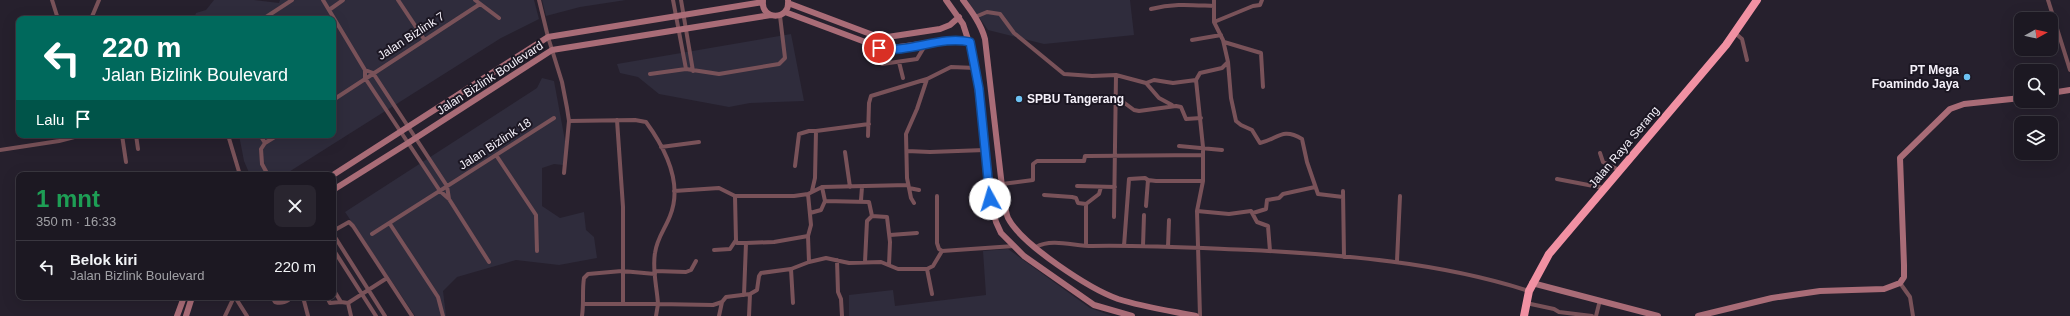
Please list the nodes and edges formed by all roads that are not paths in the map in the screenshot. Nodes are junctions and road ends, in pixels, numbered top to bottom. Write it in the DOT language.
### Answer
graph roads {
  1 [pos="52,0"];
  2 [pos="99,0"];
  3 [pos="292,0"];
  4 [pos="323,0"];
  5 [pos="343,0"];
  6 [pos="398,0"];
  7 [pos="475,0"];
  8 [pos="539,0"];
  9 [pos="673,0"];
  10 [pos="681,0"];
  11 [pos="946,0"];
  12 [pos="963,0"];
  13 [pos="1214,0"];
  14 [pos="1262,0"];
  15 [pos="1757,0"];
  16 [pos="2048,0"];
  17 [pos="763,1"];
  18 [pos="788,1"];
  19 [pos="480,4"];
  20 [pos="1214,6"];
  21 [pos="1152,9"];
  22 [pos="329,10"];
  23 [pos="782,14"];
  24 [pos="683,15"];
  25 [pos="57,16"];
  26 [pos="92,16"];
  27 [pos="268,16"];
  28 [pos="333,16"];
  29 [pos="676,16"];
  30 [pos="771,16"];
  31 [pos="959,17"];
  32 [pos="975,17"];
  33 [pos="499,18"];
  34 [pos="336,22"];
  35 [pos="1214,22"];
  36 [pos="682,29"];
  37 [pos="1734,33"];
  38 [pos="564,34"];
  39 [pos="1221,35"];
  40 [pos="548,37"];
  41 [pos="424,39"];
  42 [pos="1192,40"];
  43 [pos="970,42"];
  44 [pos="1224,42"];
  45 [pos="926,44"];
  46 [pos="566,47"];
  47 [pos="531,48"];
  48 [pos="879,48"];
  49 [pos="552,50"];
  50 [pos="538,58"];
  51 [pos="1747,60"];
  52 [pos="899,62"];
  53 [pos="1228,62"];
  54 [pos="976,68"];
  55 [pos="686,69"];
  56 [pos="365,70"];
  57 [pos="2070,70"];
  58 [pos="693,71"];
  59 [pos="372,73"];
  60 [pos="650,74"];
  61 [pos="1116,75"];
  62 [pos="365,78"];
  63 [pos="903,78"];
  64 [pos="927,80"];
  65 [pos="1196,80"];
  66 [pos="1146,83"];
  67 [pos="1263,87"];
  68 [pos="2070,90"];
  69 [pos="2058,92"];
  70 [pos="1115,96"];
  71 [pos="336,98"];
  72 [pos="2014,99"];
  73 [pos="1172,105"];
  74 [pos="554,118"];
  75 [pos="1201,118"];
  76 [pos="617,120"];
  77 [pos="569,121"];
  78 [pos="869,124"];
  79 [pos="407,127"];
  80 [pos="816,131"];
  81 [pos="400,132"];
  82 [pos="868,136"];
  83 [pos="70,138"];
  84 [pos="122,138"];
  85 [pos="136,138"];
  86 [pos="229,138"];
  87 [pos="262,138"];
  88 [pos="273,138"];
  89 [pos="415,139"];
  90 [pos="699,142"];
  91 [pos="265,143"];
  92 [pos="408,143"];
  93 [pos="1179,146"];
  94 [pos="661,147"];
  95 [pos="1203,147"];
  96 [pos="138,149"];
  97 [pos="0,150"];
  98 [pos="985,150"];
  99 [pos="1222,150"];
  100 [pos="907,151"];
  101 [pos="845,152"];
  102 [pos="1600,153"];
  103 [pos="496,155"];
  104 [pos="1114,155"];
  105 [pos="1203,155"];
  106 [pos="126,162"];
  107 [pos="795,166"];
  108 [pos="1619,170"];
  109 [pos="239,172"];
  110 [pos="266,172"];
  111 [pos="336,173"];
  112 [pos="564,173"];
  113 [pos="1557,179"];
  114 [pos="1148,180"];
  115 [pos="1202,181"];
  116 [pos="1002,184"];
  117 [pos="447,186"];
  118 [pos="908,186"];
  119 [pos="1077,186"];
  120 [pos="822,187"];
  121 [pos="862,187"];
  122 [pos="1101,187"];
  123 [pos="1115,187"];
  124 [pos="1315,187"];
  125 [pos="336,188"];
  126 [pos="850,188"];
  127 [pos="1604,188"];
  128 [pos="919,190"];
  129 [pos="674,191"];
  130 [pos="812,191"];
  131 [pos="1343,191"];
  132 [pos="440,192"];
  133 [pos="808,194"];
  134 [pos="1044,195"];
  135 [pos="734,196"];
  136 [pos="937,196"];
  137 [pos="1400,196"];
  138 [pos="1343,197"];
  139 [pos="449,199"];
  140 [pos="860,200"];
  141 [pos="825,201"];
  142 [pos="914,203"];
  143 [pos="1086,204"];
  144 [pos="1146,206"];
  145 [pos="1197,211"];
  146 [pos="1253,212"];
  147 [pos="810,213"];
  148 [pos="1144,214"];
  149 [pos="872,216"];
  150 [pos="1114,217"];
  151 [pos="1169,220"];
  152 [pos="390,224"];
  153 [pos="336,229"];
  154 [pos="917,233"];
  155 [pos="372,234"];
  156 [pos="890,235"];
  157 [pos="808,236"];
  158 [pos="336,239"];
  159 [pos="736,240"];
  160 [pos="746,243"];
  161 [pos="1014,246"];
  162 [pos="1086,246"];
  163 [pos="1124,246"];
  164 [pos="1143,246"];
  165 [pos="1036,247"];
  166 [pos="1168,247"];
  167 [pos="1198,248"];
  168 [pos="537,250"];
  169 [pos="714,250"];
  170 [pos="942,250"];
  171 [pos="1270,251"];
  172 [pos="336,253"];
  173 [pos="1344,257"];
  174 [pos="837,260"];
  175 [pos="696,261"];
  176 [pos="1397,261"];
  177 [pos="489,262"];
  178 [pos="809,262"];
  179 [pos="865,262"];
  180 [pos="889,265"];
  181 [pos="791,269"];
  182 [pos="927,269"];
  183 [pos="622,271"];
  184 [pos="655,273"];
  185 [pos="387,278"];
  186 [pos="1900,283"];
  187 [pos="1530,287"];
  188 [pos="366,291"];
  189 [pos="336,294"];
  190 [pos="750,294"];
  191 [pos="932,294"];
  192 [pos="744,295"];
  193 [pos="183,300"];
  194 [pos="191,300"];
  195 [pos="233,300"];
  196 [pos="236,300"];
  197 [pos="274,300"];
  198 [pos="288,300"];
  199 [pos="304,300"];
  200 [pos="328,300"];
  201 [pos="1600,300"];
  202 [pos="341,302"];
  203 [pos="722,302"];
  204 [pos="348,303"];
  205 [pos="793,303"];
  206 [pos="1526,303"];
  207 [pos="584,304"];
  208 [pos="623,304"];
  209 [pos="658,304"];
  210 [pos="1557,314"];
  211 [pos="177,316"];
  212 [pos="186,316"];
  213 [pos="225,316"];
  214 [pos="247,316"];
  215 [pos="308,316"];
  216 [pos="351,316"];
  217 [pos="376,316"];
  218 [pos="385,316"];
  219 [pos="412,316"];
  220 [pos="443,316"];
  221 [pos="582,316"];
  222 [pos="656,316"];
  223 [pos="719,316"];
  224 [pos="749,316"];
  225 [pos="842,316"];
  226 [pos="1132,316"];
  227 [pos="1196,316"];
  228 [pos="1200,316"];
  229 [pos="1524,316"];
  230 [pos="1592,316"];
  231 [pos="1596,316"];
  232 [pos="1658,316"];
  233 [pos="1698,316"];
  234 [pos="1912,316"];
  1 -- 25 [label="street"];
  2 -- 26 [label="street"];
  3 -- 27 [label="street"];
  4 -- 22 [label="street"];
  5 -- 22 [label="street"];
  6 -- 41 [label="street"];
  7 -- 19 [label="street"];
  8 -- 40 [label="street"];
  9 -- 29 [label="street"];
  10 -- 24 [label="street"];
  11 -- 31 [label="main road"];
  12 -- 32 [label="main road"];
  13 -- 20 [label="street"];
  14 -- 35 [label="street"];
  15 -- 37 [label="highway, Jalan Raya Serang"];
  16 -- 57 [label="street"];
  17 -- 24 [label="main road, Jalan Bizlink Boulevard"];
  17 -- 30 [label="main road"];
  18 -- 23 [label="main road"];
  18 -- 31 [label="main road"];
  19 -- 33 [label="street"];
  19 -- 41 [label="street, Jalan Bizlink 7"];
  20 -- 21 [label="street"];
  20 -- 35 [label="street"];
  22 -- 28 [label="street"];
  23 -- 30 [label="main road, Jalan Bizlink Boulevard"];
  23 -- 48 [label="main road"];
  23 -- 58 [label="street"];
  24 -- 29 [label="main road, Jalan Bizlink Boulevard"];
  24 -- 36 [label="street"];
  29 -- 36 [label="street"];
  29 -- 38 [label="main road, Jalan Bizlink Boulevard"];
  30 -- 36 [label="main road, Jalan Bizlink Boulevard"];
  31 -- 43 [label="main road"];
  32 -- 61 [label="street"];
  32 -- 116 [label="main road"];
  34 -- 56 [label="street"];
  35 -- 39 [label="street"];
  36 -- 46 [label="main road, Jalan Bizlink Boulevard"];
  36 -- 55 [label="street"];
  36 -- 58 [label="street"];
  37 -- 51 [label="street"];
  37 -- 108 [label="highway, Jalan Raya Serang"];
  38 -- 40 [label="main road, Jalan Bizlink Boulevard"];
  38 -- 46 [label="main road"];
  39 -- 42 [label="street"];
  39 -- 44 [label="street"];
  40 -- 47 [label="main road, Jalan Bizlink Boulevard"];
  40 -- 49 [label="street"];
  41 -- 59 [label="street, Jalan Bizlink 7"];
  43 -- 45 [label="main road"];
  43 -- 54 [label="main road"];
  44 -- 53 [label="street"];
  44 -- 67 [label="street"];
  45 -- 48 [label="main road"];
  45 -- 52 [label="street"];
  46 -- 49 [label="main road, Jalan Bizlink Boulevard"];
  47 -- 50 [label="main road"];
  47 -- 79 [label="main road, Jalan Bizlink Boulevard"];
  48 -- 52 [label="street"];
  49 -- 50 [label="main road, Jalan Bizlink Boulevard"];
  49 -- 77 [label="street"];
  50 -- 89 [label="main road, Jalan Bizlink Boulevard"];
  52 -- 63 [label="street"];
  53 -- 65 [label="street"];
  53 -- 124 [label="street"];
  54 -- 64 [label="street"];
  54 -- 98 [label="main road"];
  55 -- 58 [label="street"];
  55 -- 60 [label="street"];
  56 -- 59 [label="street"];
  56 -- 62 [label="street"];
  59 -- 62 [label="street, Jalan Bizlink 7"];
  59 -- 79 [label="street"];
  61 -- 66 [label="street"];
  61 -- 70 [label="street"];
  62 -- 71 [label="street, Jalan Bizlink 7"];
  62 -- 81 [label="street"];
  64 -- 78 [label="street"];
  64 -- 100 [label="street"];
  65 -- 66 [label="street"];
  65 -- 75 [label="street"];
  66 -- 73 [label="street"];
  68 -- 69 [label="main road"];
  70 -- 73 [label="street"];
  70 -- 104 [label="street"];
  72 -- 186 [label="main road"];
  73 -- 75 [label="street"];
  74 -- 103 [label="street, Jalan Bizlink 18"];
  75 -- 95 [label="street"];
  76 -- 77 [label="street"];
  76 -- 94 [label="street"];
  76 -- 183 [label="street"];
  77 -- 112 [label="street"];
  78 -- 80 [label="street"];
  78 -- 82 [label="street"];
  79 -- 81 [label="main road, Jalan Bizlink Boulevard"];
  79 -- 89 [label="street"];
  80 -- 107 [label="street"];
  80 -- 130 [label="street"];
  81 -- 92 [label="street"];
  81 -- 111 [label="main road, Jalan Bizlink Boulevard"];
  83 -- 97 [label="street"];
  84 -- 106 [label="street"];
  85 -- 96 [label="street"];
  86 -- 109 [label="street"];
  87 -- 91 [label="street"];
  88 -- 91 [label="street"];
  89 -- 92 [label="main road, Jalan Bizlink Boulevard"];
  89 -- 117 [label="street"];
  90 -- 94 [label="street"];
  91 -- 110 [label="street"];
  92 -- 125 [label="main road, Jalan Bizlink Boulevard"];
  92 -- 132 [label="street"];
  93 -- 95 [label="street"];
  94 -- 129 [label="street"];
  95 -- 99 [label="street"];
  95 -- 105 [label="street"];
  98 -- 100 [label="street"];
  98 -- 161 [label="main road"];
  100 -- 118 [label="street"];
  101 -- 126 [label="street"];
  102 -- 108 [label="street"];
  103 -- 117 [label="street, Jalan Bizlink 18"];
  103 -- 168 [label="street"];
  104 -- 105 [label="street"];
  104 -- 116 [label="street"];
  104 -- 123 [label="street"];
  105 -- 115 [label="street"];
  108 -- 127 [label="highway, Jalan Raya Serang"];
  113 -- 127 [label="street"];
  114 -- 115 [label="street"];
  114 -- 144 [label="street"];
  114 -- 163 [label="street"];
  115 -- 145 [label="street"];
  116 -- 165 [label="main road"];
  117 -- 132 [label="street, Jalan Bizlink 18"];
  117 -- 139 [label="street"];
  118 -- 121 [label="street"];
  118 -- 128 [label="street"];
  118 -- 142 [label="street"];
  119 -- 122 [label="street"];
  120 -- 126 [label="street"];
  120 -- 130 [label="street"];
  120 -- 141 [label="street"];
  121 -- 126 [label="street"];
  121 -- 140 [label="street"];
  122 -- 123 [label="street"];
  122 -- 143 [label="street"];
  123 -- 150 [label="street"];
  124 -- 138 [label="street"];
  124 -- 146 [label="street"];
  127 -- 187 [label="highway, Jalan Raya Serang"];
  129 -- 135 [label="street"];
  129 -- 184 [label="street"];
  130 -- 133 [label="street"];
  131 -- 138 [label="street"];
  132 -- 139 [label="street"];
  132 -- 152 [label="street, Jalan Bizlink 18"];
  133 -- 135 [label="street"];
  133 -- 147 [label="street"];
  134 -- 143 [label="street"];
  135 -- 159 [label="street"];
  136 -- 170 [label="street"];
  137 -- 176 [label="street"];
  138 -- 173 [label="street"];
  139 -- 177 [label="street"];
  140 -- 141 [label="street"];
  140 -- 149 [label="street"];
  141 -- 147 [label="street"];
  143 -- 162 [label="street"];
  145 -- 146 [label="street"];
  145 -- 167 [label="street"];
  146 -- 171 [label="street"];
  147 -- 157 [label="street"];
  148 -- 164 [label="street"];
  149 -- 156 [label="street"];
  149 -- 179 [label="street"];
  151 -- 166 [label="street"];
  152 -- 155 [label="street, Jalan Bizlink 18"];
  152 -- 220 [label="street"];
  153 -- 185 [label="street"];
  154 -- 156 [label="street"];
  156 -- 180 [label="street"];
  157 -- 160 [label="street"];
  157 -- 178 [label="street"];
  158 -- 188 [label="street"];
  159 -- 160 [label="street"];
  159 -- 169 [label="street"];
  160 -- 192 [label="street"];
  161 -- 170 [label="street"];
  161 -- 226 [label="main road"];
  162 -- 163 [label="street"];
  162 -- 165 [label="street"];
  163 -- 164 [label="street"];
  164 -- 166 [label="street"];
  165 -- 227 [label="main road"];
  166 -- 167 [label="street"];
  167 -- 171 [label="street"];
  167 -- 228 [label="street"];
  170 -- 182 [label="street"];
  171 -- 173 [label="street"];
  172 -- 188 [label="street"];
  173 -- 176 [label="street"];
  174 -- 178 [label="street"];
  174 -- 179 [label="street"];
  174 -- 225 [label="street"];
  175 -- 184 [label="street"];
  176 -- 187 [label="street"];
  178 -- 181 [label="street"];
  179 -- 180 [label="street"];
  180 -- 182 [label="street"];
  181 -- 190 [label="street"];
  181 -- 205 [label="street"];
  182 -- 191 [label="street"];
  183 -- 184 [label="street"];
  183 -- 207 [label="street"];
  183 -- 208 [label="street"];
  184 -- 209 [label="street"];
  185 -- 188 [label="street"];
  185 -- 219 [label="street"];
  186 -- 233 [label="main road"];
  186 -- 234 [label="street"];
  187 -- 201 [label="main road"];
  187 -- 206 [label="highway, Jalan Raya Serang"];
  188 -- 204 [label="street"];
  188 -- 217 [label="street"];
  188 -- 218 [label="street"];
  189 -- 202 [label="street"];
  190 -- 192 [label="street"];
  190 -- 224 [label="street"];
  192 -- 203 [label="street"];
  193 -- 211 [label="main road"];
  194 -- 212 [label="main road"];
  195 -- 213 [label="street"];
  196 -- 214 [label="street"];
  197 -- 198 [label="street"];
  199 -- 215 [label="street"];
  200 -- 202 [label="street"];
  201 -- 231 [label="street"];
  201 -- 232 [label="main road"];
  202 -- 204 [label="street"];
  203 -- 209 [label="street"];
  203 -- 223 [label="street"];
  204 -- 216 [label="street"];
  206 -- 210 [label="street"];
  206 -- 229 [label="highway, Jalan Raya Serang"];
  207 -- 208 [label="street"];
  207 -- 221 [label="street"];
  208 -- 209 [label="street"];
  209 -- 222 [label="street"];
  210 -- 230 [label="street"];
}
